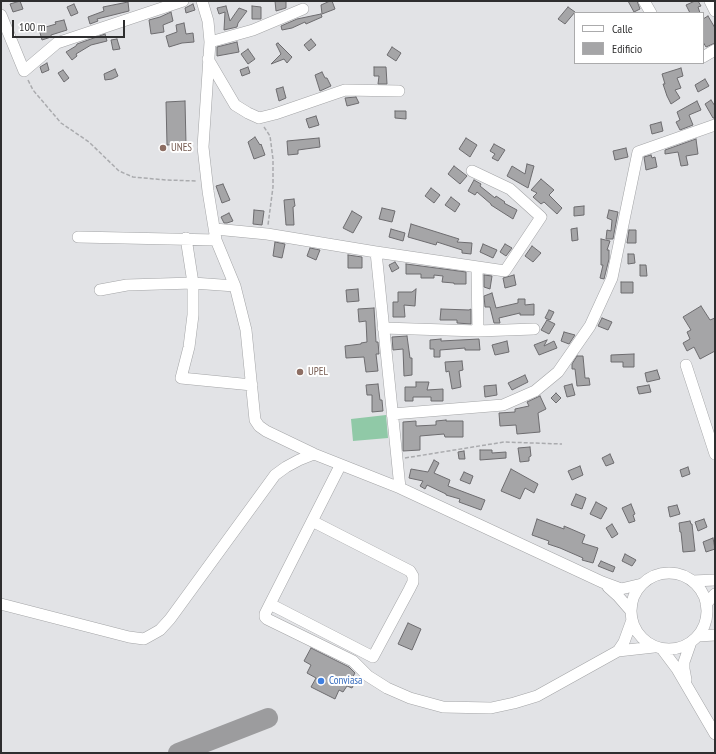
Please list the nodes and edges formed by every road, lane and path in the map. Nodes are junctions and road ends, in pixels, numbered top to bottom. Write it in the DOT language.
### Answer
graph roads {
  1 [pos="183,1"];
  2 [pos="202,1"];
  3 [pos="644,1"];
  4 [pos="710,1"];
  5 [pos="303,9"];
  6 [pos="715,11"];
  7 [pos="650,12"];
  8 [pos="1,15"];
  9 [pos="210,42"];
  10 [pos="715,50"];
  11 [pos="704,56"];
  12 [pos="208,59"];
  13 [pos="24,71"];
  14 [pos="399,91"];
  15 [pos="259,118"];
  16 [pos="715,125"];
  17 [pos="472,171"];
  18 [pos="207,181"];
  19 [pos="216,234"];
  20 [pos="267,234"];
  21 [pos="78,237"];
  22 [pos="186,238"];
  23 [pos="376,252"];
  24 [pos="477,267"];
  25 [pos="193,283"];
  26 [pos="235,286"];
  27 [pos="100,290"];
  28 [pos="384,328"];
  29 [pos="534,329"];
  30 [pos="478,331"];
  31 [pos="686,365"];
  32 [pos="252,385"];
  33 [pos="392,414"];
  34 [pos="562,444"];
  35 [pos="314,454"];
  36 [pos="715,454"];
  37 [pos="397,459"];
  38 [pos="340,466"];
  39 [pos="400,488"];
  40 [pos="312,521"];
  41 [pos="715,580"];
  42 [pos="693,581"];
  43 [pos="602,582"];
  44 [pos="642,584"];
  45 [pos="715,594"];
  46 [pos="1,604"];
  47 [pos="270,604"];
  48 [pos="709,609"];
  49 [pos="631,615"];
  50 [pos="715,635"];
  51 [pos="694,639"];
  52 [pos="658,648"];
  53 [pos="618,651"];
  54 [pos="373,657"];
  55 [pos="366,673"];
  56 [pos="687,687"];
  57 [pos="715,734"];
  1 -- 13 [label="street"];
  2 -- 9 [label="street"];
  3 -- 7 [label="street"];
  4 -- 6 [label="street"];
  5 -- 9 [label="street"];
  8 -- 13 [label="street"];
  9 -- 12 [label="street"];
  10 -- 11 [label="street"];
  12 -- 15 [label="street"];
  12 -- 18 [label="street"];
  13 -- 18 [label="path"];
  14 -- 15 [label="street"];
  15 -- 20 [label="path"];
  16 -- 33 [label="street"];
  17 -- 24 [label="street"];
  18 -- 19 [label="street"];
  19 -- 20 [label="street"];
  19 -- 22 [label="street"];
  19 -- 26 [label="street"];
  20 -- 23 [label="street"];
  21 -- 22 [label="street"];
  22 -- 25 [label="street"];
  23 -- 24 [label="street"];
  23 -- 28 [label="street"];
  24 -- 30 [label="street"];
  25 -- 26 [label="street"];
  25 -- 27 [label="street"];
  25 -- 32 [label="street"];
  26 -- 32 [label="street"];
  28 -- 30 [label="street"];
  28 -- 33 [label="street"];
  29 -- 30 [label="street"];
  31 -- 36 [label="street"];
  32 -- 35 [label="street"];
  33 -- 37 [label="street"];
  34 -- 37 [label="path"];
  35 -- 38 [label="street"];
  35 -- 46 [label="street"];
  37 -- 39 [label="street"];
  38 -- 39 [label="street"];
  38 -- 40 [label="street"];
  39 -- 43 [label="street"];
  40 -- 47 [label="street"];
  40 -- 54 [label="street"];
  41 -- 42 [label="street"];
  42 -- 44 [label="street"];
  42 -- 48 [label="street"];
  43 -- 44 [label="street"];
  43 -- 49 [label="street"];
  44 -- 49 [label="street"];
  45 -- 48 [label="street"];
  47 -- 54 [label="street"];
  47 -- 55 [label="street"];
  48 -- 51 [label="street"];
  49 -- 52 [label="street"];
  49 -- 53 [label="street"];
  50 -- 51 [label="street"];
  51 -- 52 [label="street"];
  51 -- 56 [label="street"];
  52 -- 53 [label="street"];
  52 -- 56 [label="street"];
  53 -- 55 [label="street"];
  54 -- 55 [label="street"];
  56 -- 57 [label="street"];
}
